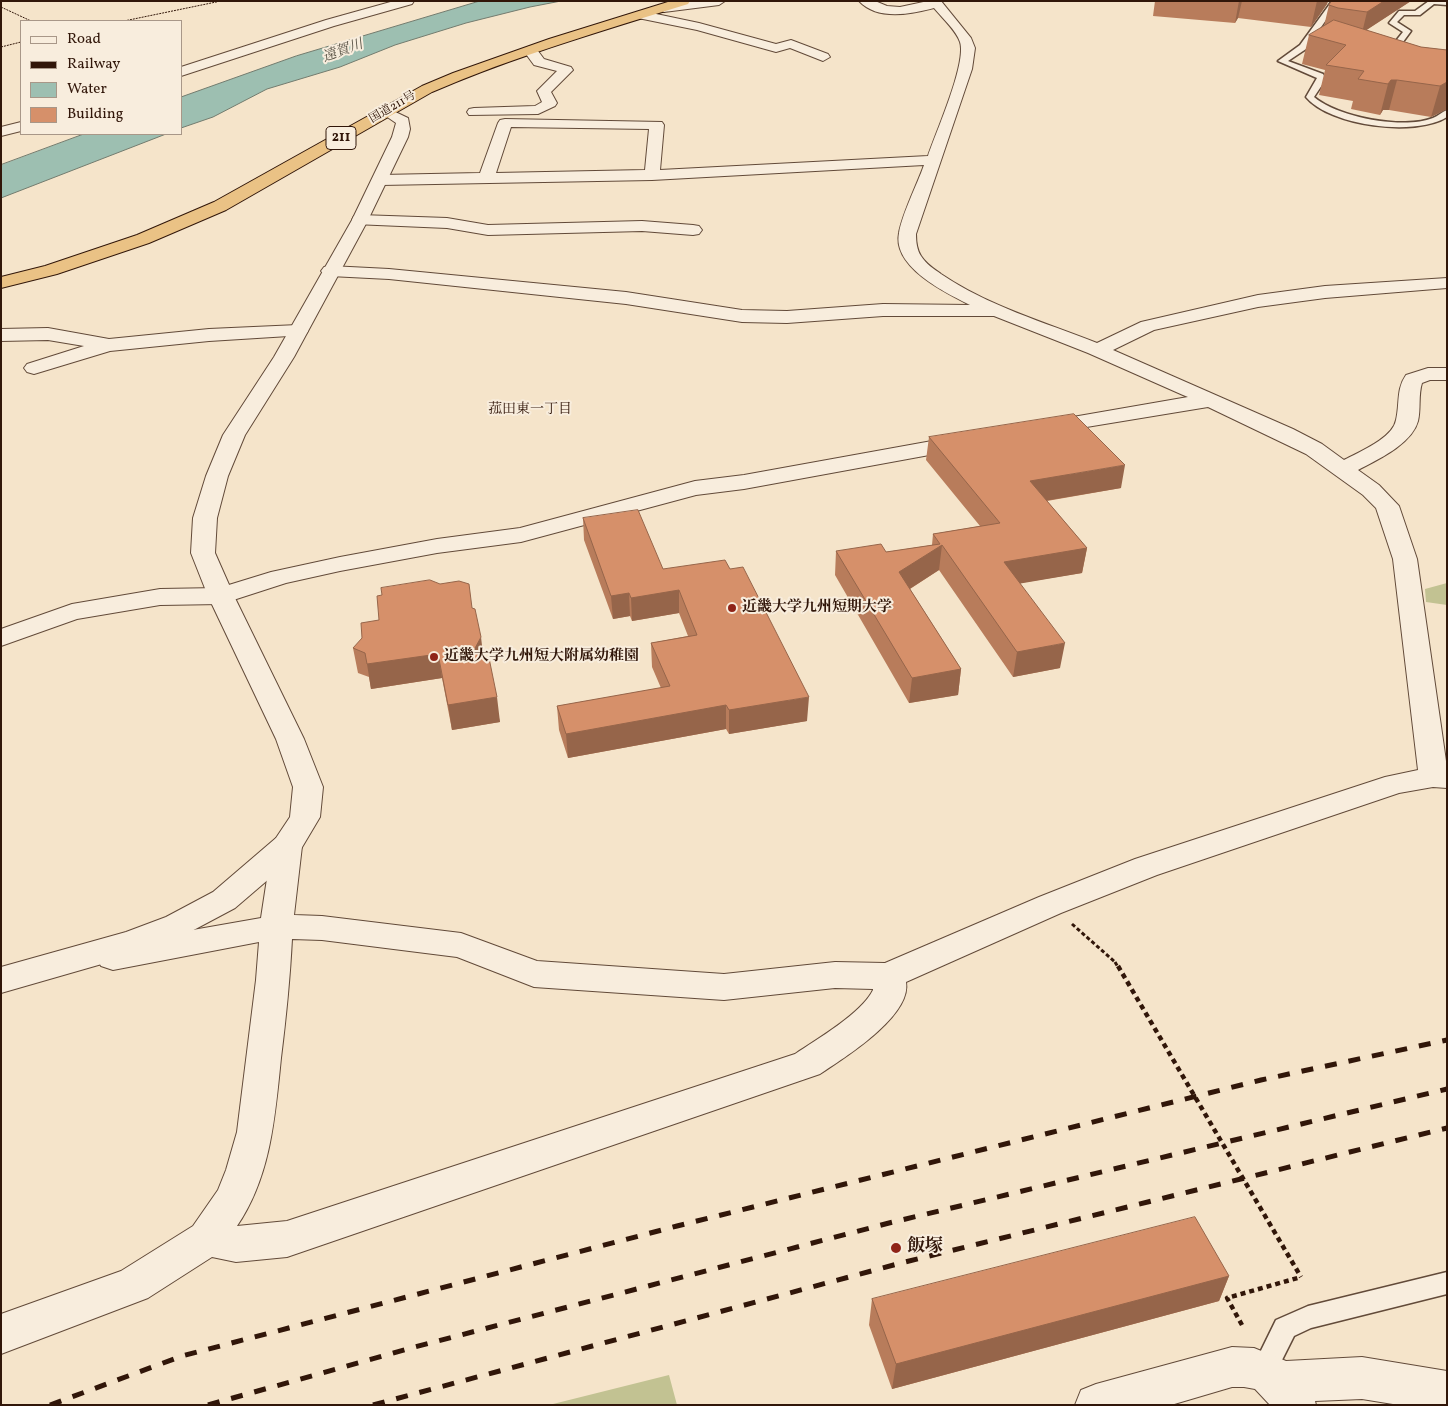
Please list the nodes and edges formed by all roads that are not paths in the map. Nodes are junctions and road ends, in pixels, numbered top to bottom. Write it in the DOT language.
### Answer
graph roads {
  1 [pos="408,1"];
  2 [pos="684,1"];
  3 [pos="718,1"];
  4 [pos="865,1"];
  5 [pos="1336,1"];
  6 [pos="935,3"];
  7 [pos="1447,4"];
  8 [pos="664,8"];
  9 [pos="642,15"];
  10 [pos="1318,29"];
  11 [pos="1327,32"];
  12 [pos="1374,44"];
  13 [pos="530,50"];
  14 [pos="823,57"];
  15 [pos="182,72"];
  16 [pos="387,112"];
  17 [pos="474,112"];
  18 [pos="1447,113"];
  19 [pos="20,126"];
  20 [pos="1,132"];
  21 [pos="933,160"];
  22 [pos="652,175"];
  23 [pos="486,178"];
  24 [pos="381,180"];
  25 [pos="360,220"];
  26 [pos="693,230"];
  27 [pos="330,271"];
  28 [pos="1,283"];
  29 [pos="1447,283"];
  30 [pos="998,311"];
  31 [pos="298,331"];
  32 [pos="1,335"];
  33 [pos="109,345"];
  34 [pos="1097,350"];
  35 [pos="34,368"];
  36 [pos="1447,374"];
  37 [pos="1210,400"];
  38 [pos="1026,431"];
  39 [pos="987,438"];
  40 [pos="1343,469"];
  41 [pos="222,596"];
  42 [pos="1,638"];
  43 [pos="1440,777"];
  44 [pos="287,846"];
  45 [pos="276,927"];
  46 [pos="41,970"];
  47 [pos="888,976"];
  48 [pos="1,980"];
  49 [pos="207,1238"];
  50 [pos="1447,1283"];
  51 [pos="1,1334"];
  52 [pos="1279,1386"];
  53 [pos="1447,1392"];
  54 [pos="1096,1405"];
  1 -- 15 [label="street"];
  2 -- 8 [label="highway, 国道211号 / 211"];
  3 -- 8 [label="street"];
  4 -- 6 [label="street"];
  5 -- 10 [label="lane"];
  6 -- 21 [label="street"];
  7 -- 12 [label="lane"];
  8 -- 9 [label="highway, 国道211号 / 211"];
  9 -- 13 [label="highway, 国道211号 / 211"];
  9 -- 14 [label="street"];
  10 -- 11 [label="lane"];
  10 -- 18 [label="lane"];
  13 -- 16 [label="highway, 国道211号 / 211"];
  13 -- 17 [label="street"];
  16 -- 24 [label="street"];
  16 -- 28 [label="highway, 国道211号 / 211"];
  19 -- 20 [label="street"];
  21 -- 22 [label="street"];
  21 -- 30 [label="street"];
  22 -- 23 [label="street"];
  22 -- 23 [label="street"];
  23 -- 24 [label="street"];
  24 -- 25 [label="street"];
  25 -- 26 [label="street"];
  25 -- 27 [label="street"];
  27 -- 30 [label="street"];
  27 -- 31 [label="street"];
  29 -- 34 [label="street"];
  30 -- 34 [label="street"];
  31 -- 33 [label="street"];
  31 -- 41 [label="street"];
  32 -- 33 [label="street"];
  33 -- 35 [label="street"];
  34 -- 37 [label="street"];
  36 -- 40 [label="street"];
  37 -- 38 [label="street"];
  37 -- 40 [label="street"];
  39 -- 41 [label="street"];
  40 -- 43 [label="street"];
  41 -- 42 [label="street"];
  41 -- 44 [label="street"];
  43 -- 47 [label="street"];
  44 -- 45 [label="street"];
  44 -- 46 [label="street"];
  45 -- 46 [label="street"];
  45 -- 47 [label="street"];
  45 -- 49 [label="street"];
  46 -- 48 [label="street"];
  47 -- 49 [label="street"];
  49 -- 51 [label="street"];
  50 -- 52 [label="lane"];
  52 -- 53 [label="street"];
  52 -- 54 [label="street"];
}
